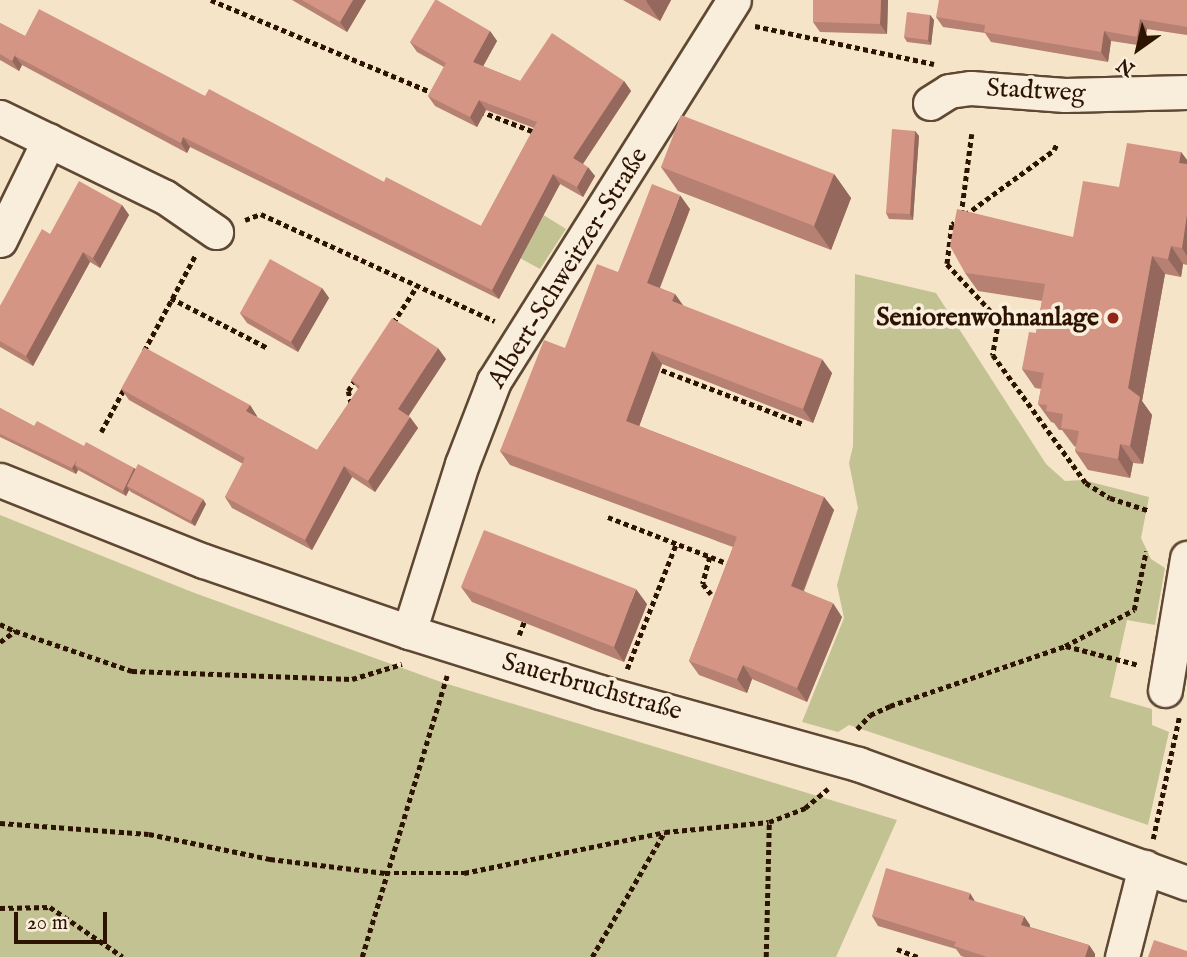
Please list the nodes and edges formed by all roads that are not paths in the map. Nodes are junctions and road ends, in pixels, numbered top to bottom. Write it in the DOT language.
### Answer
graph roads {
  1 [pos="729,9"];
  2 [pos="1187,92"];
  3 [pos="939,97"];
  4 [pos="0,117"];
  5 [pos="48,140"];
  6 [pos="216,232"];
  7 [pos="0,240"];
  8 [pos="0,480"];
  9 [pos="1187,558"];
  10 [pos="409,632"];
  11 [pos="1167,679"];
  12 [pos="1145,867"];
  13 [pos="1187,883"];
  14 [pos="1122,957"];
  1 -- 10 [label="street, Albert-Schweitzer-Straße"];
  2 -- 3 [label="street, Stadtweg"];
  4 -- 5 [label="street"];
  5 -- 6 [label="street"];
  5 -- 7 [label="street"];
  8 -- 10 [label="street, Sauerbruchstraße"];
  9 -- 11 [label="street"];
  10 -- 12 [label="street, Sauerbruchstraße"];
  12 -- 13 [label="street, Sauerbruchstraße"];
  12 -- 14 [label="street"];
}
